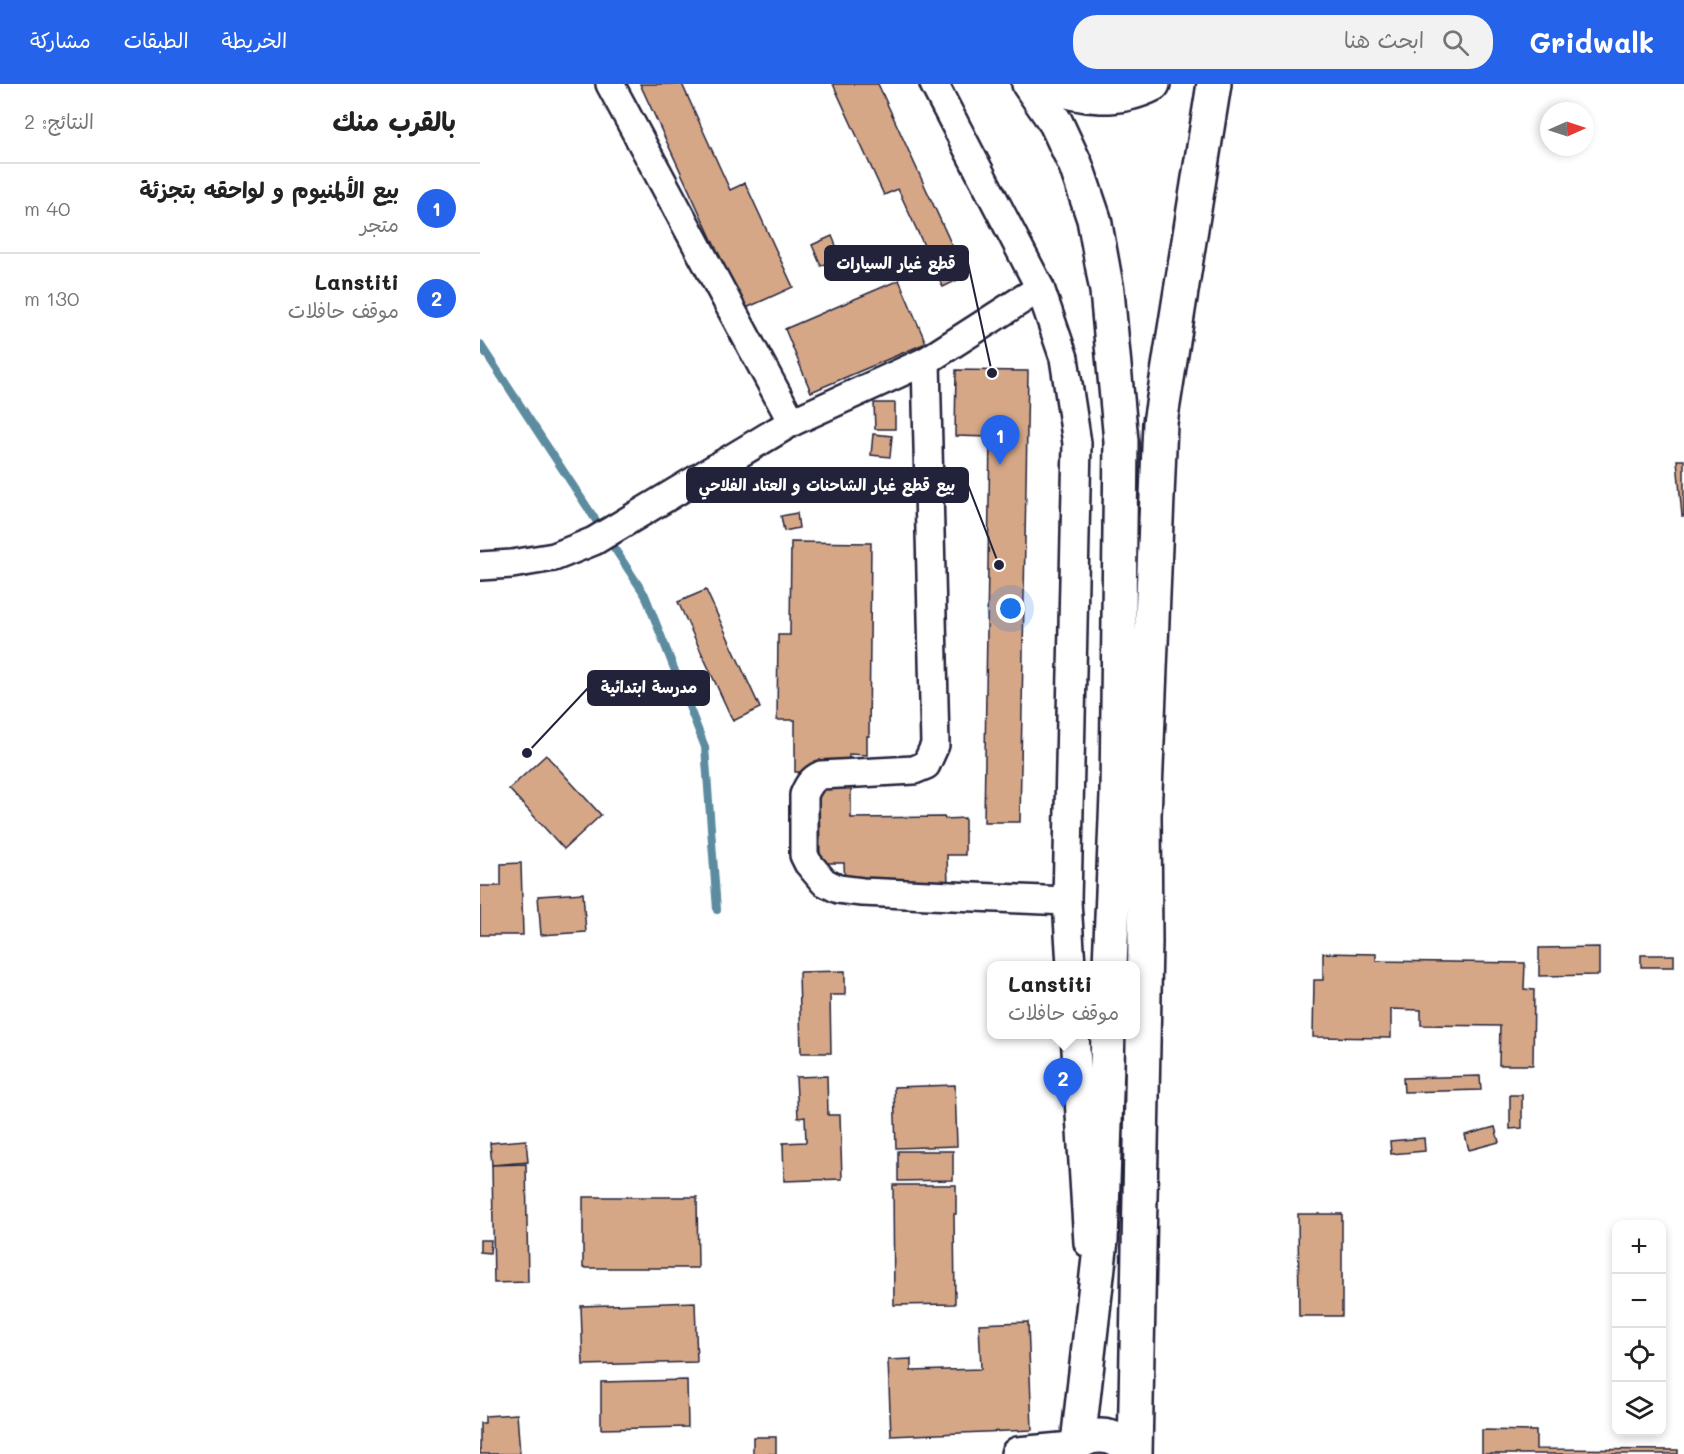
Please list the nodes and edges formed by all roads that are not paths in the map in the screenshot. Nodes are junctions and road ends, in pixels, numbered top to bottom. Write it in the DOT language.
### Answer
graph roads {
  1 [pos="610,84"];
  2 [pos="934,84"];
  3 [pos="1029,84"];
  4 [pos="1048,84"];
  5 [pos="1152,84"];
  6 [pos="1214,84"];
  7 [pos="1040,288"];
  8 [pos="926,361"];
  9 [pos="792,422"];
  10 [pos="480,566"];
  11 [pos="1067,901"];
  12 [pos="1071,961"];
  13 [pos="1110,961"];
  14 [pos="1075,1039"];
  15 [pos="1108,1039"];
  16 [pos="1092,1319"];
  17 [pos="1073,1449"];
  18 [pos="1018,1454"];
  19 [pos="1134,1454"];
  1 -- 9 [label="street"];
  2 -- 7 [label="street"];
  3 -- 13 [label="main road"];
  4 -- 5 [label="main road"];
  6 -- 19 [label="main road"];
  7 -- 8 [label="street"];
  7 -- 11 [label="street"];
  8 -- 9 [label="street"];
  8 -- 11 [label="street"];
  9 -- 10 [label="street"];
  11 -- 12 [label="street"];
  14 -- 16 [label="street"];
  15 -- 16 [label="main road"];
  16 -- 17 [label="main road"];
  17 -- 18 [label="main road"];
  17 -- 19 [label="main road"];
}
